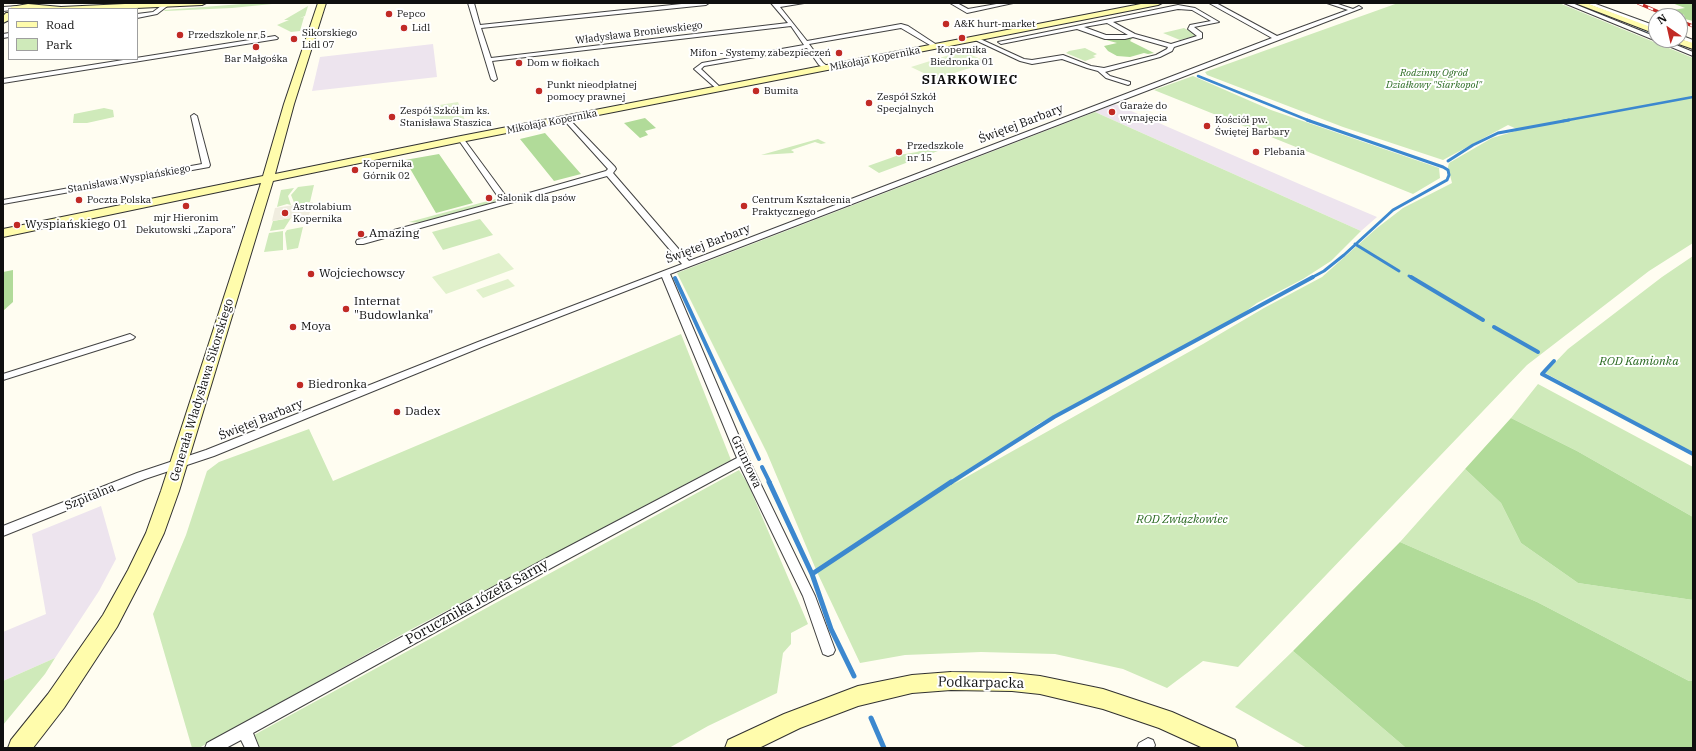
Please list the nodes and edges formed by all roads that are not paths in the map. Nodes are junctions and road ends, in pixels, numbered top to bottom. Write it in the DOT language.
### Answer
graph roads {
  1 [pos="202,3"];
  2 [pos="322,3"];
  3 [pos="471,3"];
  4 [pos="706,3"];
  5 [pos="801,3"];
  6 [pos="953,3"];
  7 [pos="1010,3"];
  8 [pos="1158,3"];
  9 [pos="1213,3"];
  10 [pos="1330,3"];
  11 [pos="1567,3"];
  12 [pos="1579,3"];
  13 [pos="1588,3"];
  14 [pos="167,4"];
  15 [pos="775,4"];
  16 [pos="33,6"];
  17 [pos="1138,7"];
  18 [pos="17,8"];
  19 [pos="52,8"];
  20 [pos="83,8"];
  21 [pos="1150,13"];
  22 [pos="138,16"];
  23 [pos="1108,21"];
  24 [pos="792,24"];
  25 [pos="1648,25"];
  26 [pos="478,27"];
  27 [pos="1078,27"];
  28 [pos="1024,29"];
  29 [pos="1648,29"];
  30 [pos="1035,35"];
  31 [pos="1133,35"];
  32 [pos="1648,36"];
  33 [pos="275,38"];
  34 [pos="1277,38"];
  35 [pos="976,39"];
  36 [pos="1001,42"];
  37 [pos="807,44"];
  38 [pos="1171,46"];
  39 [pos="938,47"];
  40 [pos="1678,48"];
  41 [pos="1693,54"];
  42 [pos="136,60"];
  43 [pos="138,60"];
  44 [pos="489,60"];
  45 [pos="827,68"];
  46 [pos="1101,70"];
  47 [pos="494,79"];
  48 [pos="3,81"];
  49 [pos="1128,83"];
  50 [pos="719,89"];
  51 [pos="194,116"];
  52 [pos="566,119"];
  53 [pos="461,139"];
  54 [pos="609,174"];
  55 [pos="268,178"];
  56 [pos="3,202"];
  57 [pos="506,202"];
  58 [pos="3,233"];
  59 [pos="360,242"];
  60 [pos="688,265"];
  61 [pos="665,273"];
  62 [pos="130,337"];
  63 [pos="3,377"];
  64 [pos="743,460"];
  65 [pos="178,464"];
  66 [pos="3,531"];
  67 [pos="828,650"];
  68 [pos="245,730"];
  69 [pos="20,748"];
  70 [pos="212,748"];
  71 [pos="252,748"];
  72 [pos="736,748"];
  73 [pos="1227,748"];
  1 -- 14 [label="street"];
  2 -- 55 [label="street, Generała Władysława Sikorskiego"];
  3 -- 26 [label="street"];
  4 -- 26 [label="street"];
  5 -- 15 [label="street"];
  6 -- 7 [label="street"];
  8 -- 17 [label="street, Mikołaja Kopernika"];
  9 -- 34 [label="street"];
  10 -- 34 [label="street, Świętej Barbary"];
  11 -- 32 [label="street"];
  12 -- 29 [label="street"];
  13 -- 25 [label="street"];
  14 -- 20 [label="street"];
  14 -- 22 [label="street"];
  15 -- 24 [label="street"];
  16 -- 18 [label="street"];
  16 -- 19 [label="street"];
  17 -- 21 [label="street"];
  17 -- 28 [label="street, Mikołaja Kopernika"];
  21 -- 23 [label="street"];
  21 -- 38 [label="street"];
  23 -- 27 [label="street"];
  23 -- 31 [label="street"];
  24 -- 37 [label="street"];
  24 -- 44 [label="street, Władysława Broniewskiego"];
  26 -- 44 [label="street"];
  27 -- 30 [label="street"];
  27 -- 31 [label="street"];
  28 -- 30 [label="street"];
  28 -- 35 [label="street, Mikołaja Kopernika"];
  30 -- 36 [label="street"];
  31 -- 38 [label="street"];
  33 -- 43 [label="street"];
  34 -- 60 [label="street, Świętej Barbary"];
  35 -- 39 [label="street, Mikołaja Kopernika"];
  35 -- 46 [label="street"];
  37 -- 39 [label="street, Mikołaja Kopernika"];
  37 -- 45 [label="street"];
  37 -- 50 [label="street, Mikołaja Kopernika"];
  38 -- 46 [label="street"];
  39 -- 45 [label="street, Mikołaja Kopernika"];
  40 -- 41 [label="street"];
  42 -- 48 [label="street"];
  44 -- 47 [label="street"];
  45 -- 50 [label="street, Mikołaja Kopernika"];
  46 -- 49 [label="street"];
  50 -- 52 [label="street, Mikołaja Kopernika"];
  51 -- 56 [label="street, Stanisława Wyspiańskiego"];
  52 -- 53 [label="street, Mikołaja Kopernika"];
  52 -- 54 [label="street"];
  53 -- 55 [label="street, Mikołaja Kopernika"];
  53 -- 57 [label="street"];
  54 -- 57 [label="street"];
  54 -- 60 [label="street"];
  55 -- 58 [label="street"];
  55 -- 65 [label="street, Generała Władysława Sikorskiego"];
  57 -- 59 [label="street"];
  60 -- 61 [label="street, Świętej Barbary"];
  61 -- 64 [label="street, Gruntowa"];
  61 -- 65 [label="street, Świętej Barbary"];
  62 -- 63 [label="street"];
  64 -- 67 [label="street, Gruntowa"];
  64 -- 68 [label="street, Porucznika Józefa Sarny"];
  65 -- 66 [label="street, Szpitalna"];
  65 -- 69 [label="street, Generała Władysława Sikorskiego"];
  68 -- 70 [label="street, Porucznika Józefa Sarny"];
  68 -- 71 [label="street"];
  72 -- 73 [label="street, Podkarpacka"];
}
